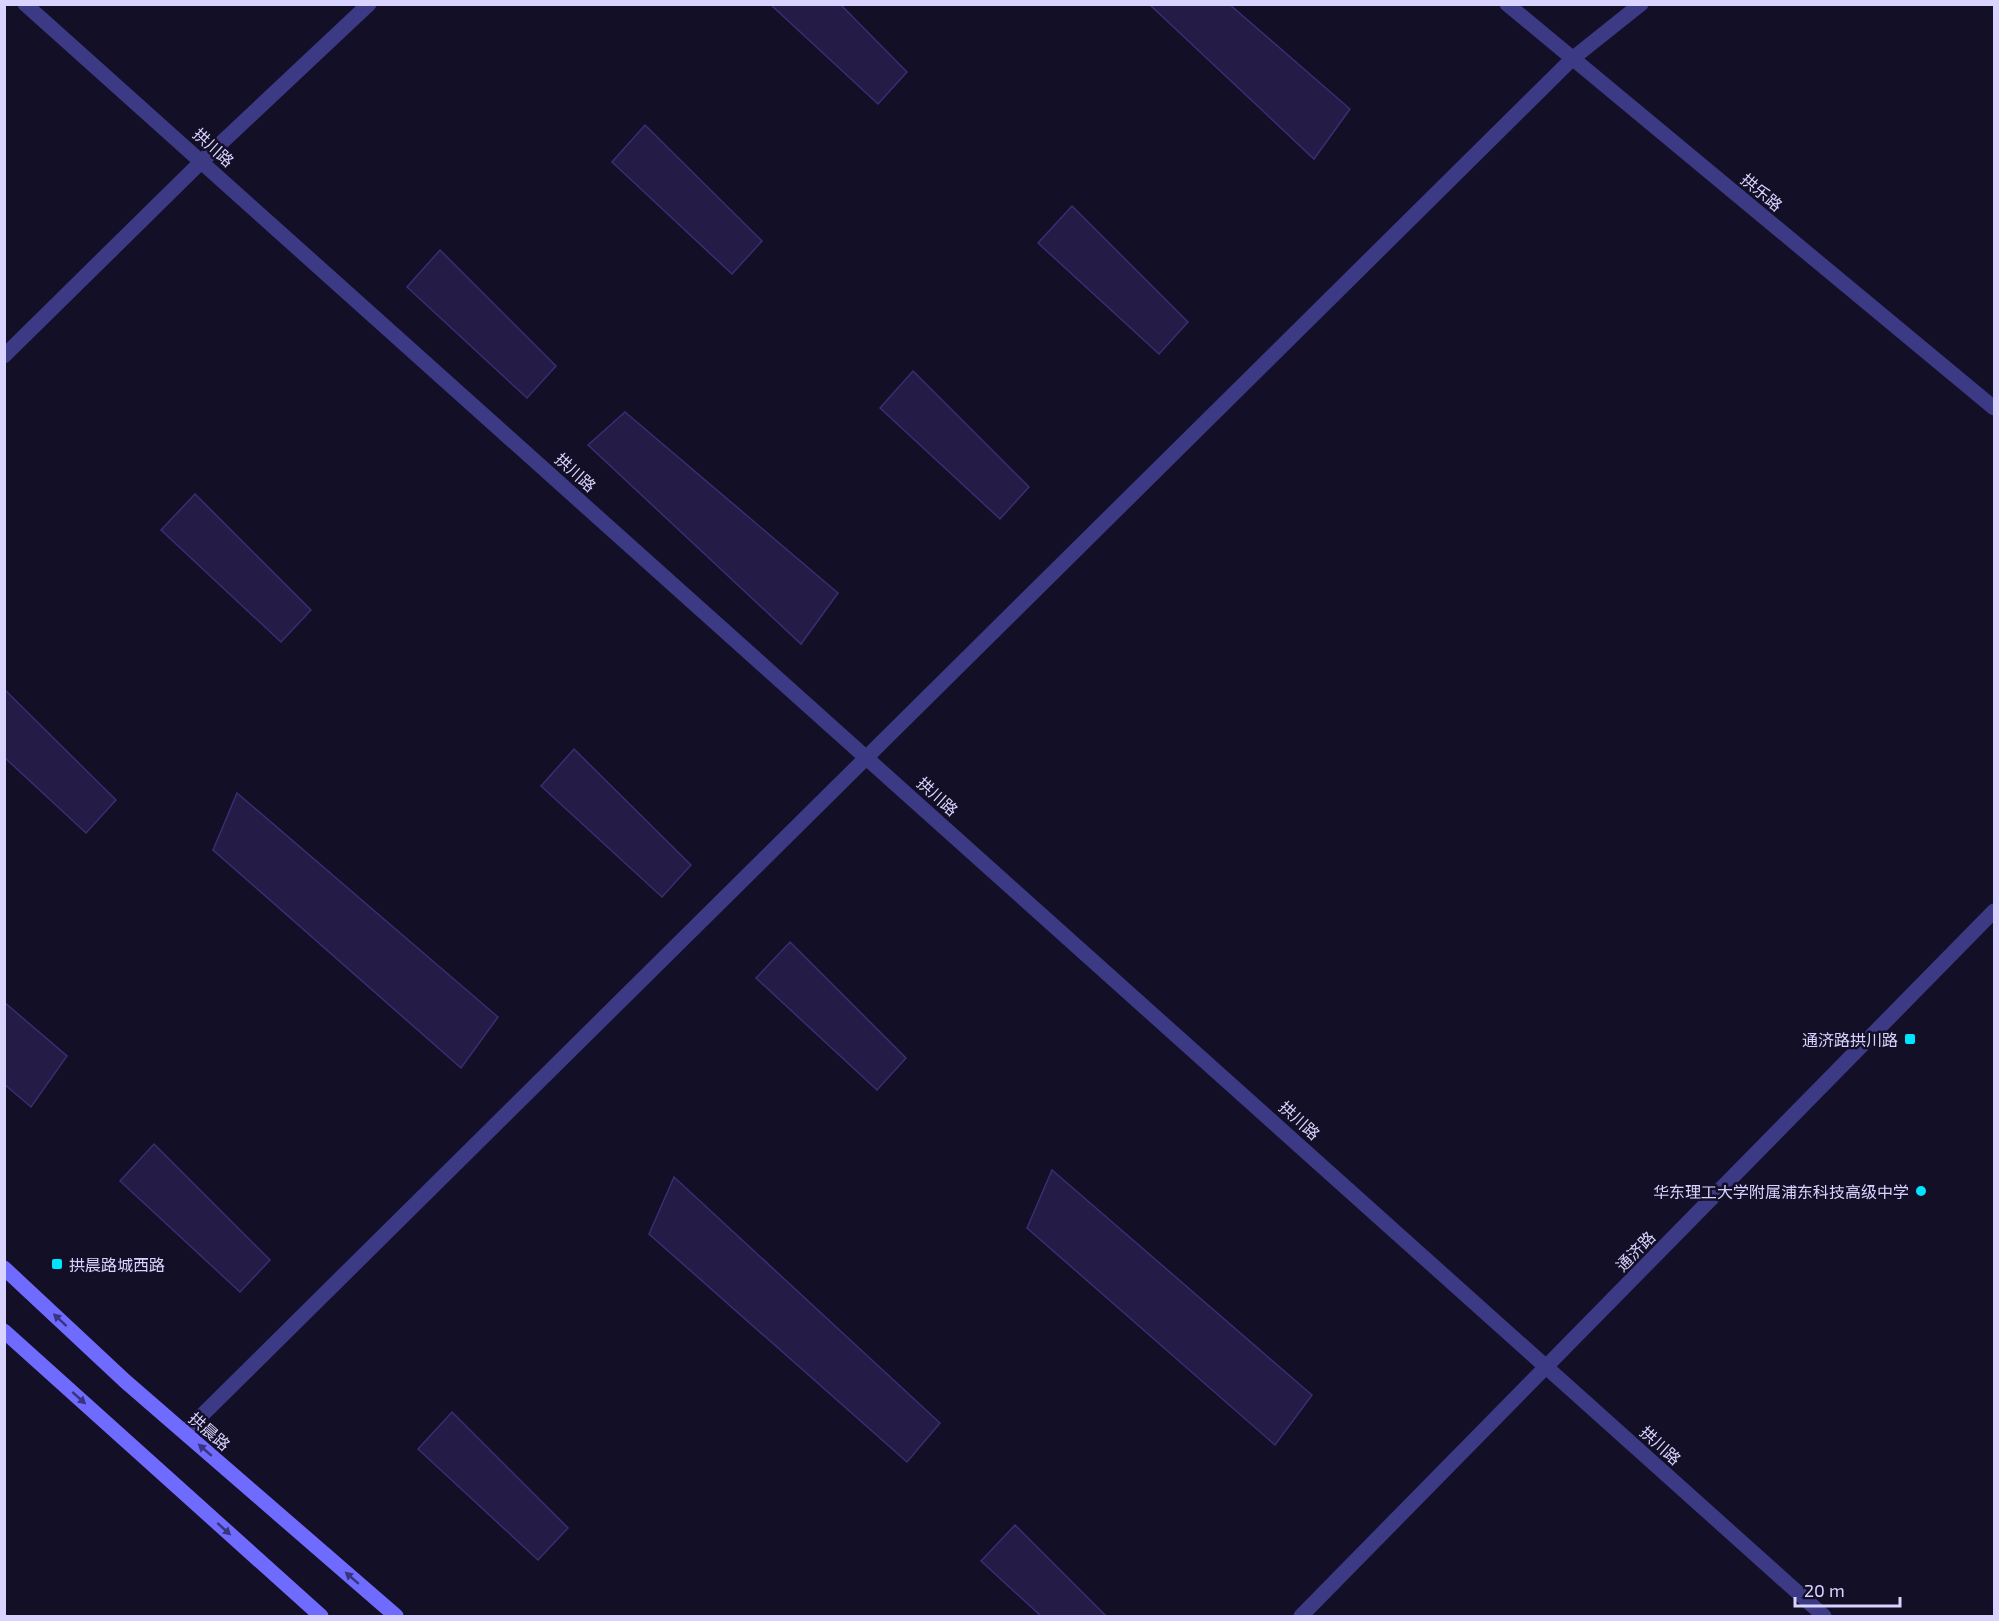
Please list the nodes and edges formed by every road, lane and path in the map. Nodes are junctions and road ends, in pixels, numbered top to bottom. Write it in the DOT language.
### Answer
graph roads {
  1 [pos="25,4"];
  2 [pos="369,4"];
  3 [pos="1507,4"];
  4 [pos="1641,4"];
  5 [pos="1572,59"];
  6 [pos="202,161"];
  7 [pos="4,356"];
  8 [pos="1995,408"];
  9 [pos="867,757"];
  10 [pos="1995,911"];
  11 [pos="4,1268"];
  12 [pos="4,1331"];
  13 [pos="1547,1366"];
  14 [pos="184,1432"];
  15 [pos="321,1617"];
  16 [pos="396,1617"];
  17 [pos="1301,1617"];
  18 [pos="1824,1617"];
  1 -- 6 [label="street, 拱川路"];
  2 -- 6 [label="street"];
  3 -- 5 [label="street, 拱乐路"];
  4 -- 5 [label="street"];
  5 -- 8 [label="street, 拱乐路"];
  5 -- 9 [label="street"];
  6 -- 7 [label="street"];
  6 -- 9 [label="street, 拱川路"];
  9 -- 13 [label="street, 拱川路"];
  9 -- 14 [label="street"];
  10 -- 13 [label="street, 通济路"];
  14 -- 11 [label="main road, 拱晨路, one-way"];
  12 -- 15 [label="main road, one-way"];
  13 -- 17 [label="street, 通济路"];
  13 -- 18 [label="street, 拱川路"];
  16 -- 14 [label="main road, 拱晨路, one-way"];
}
